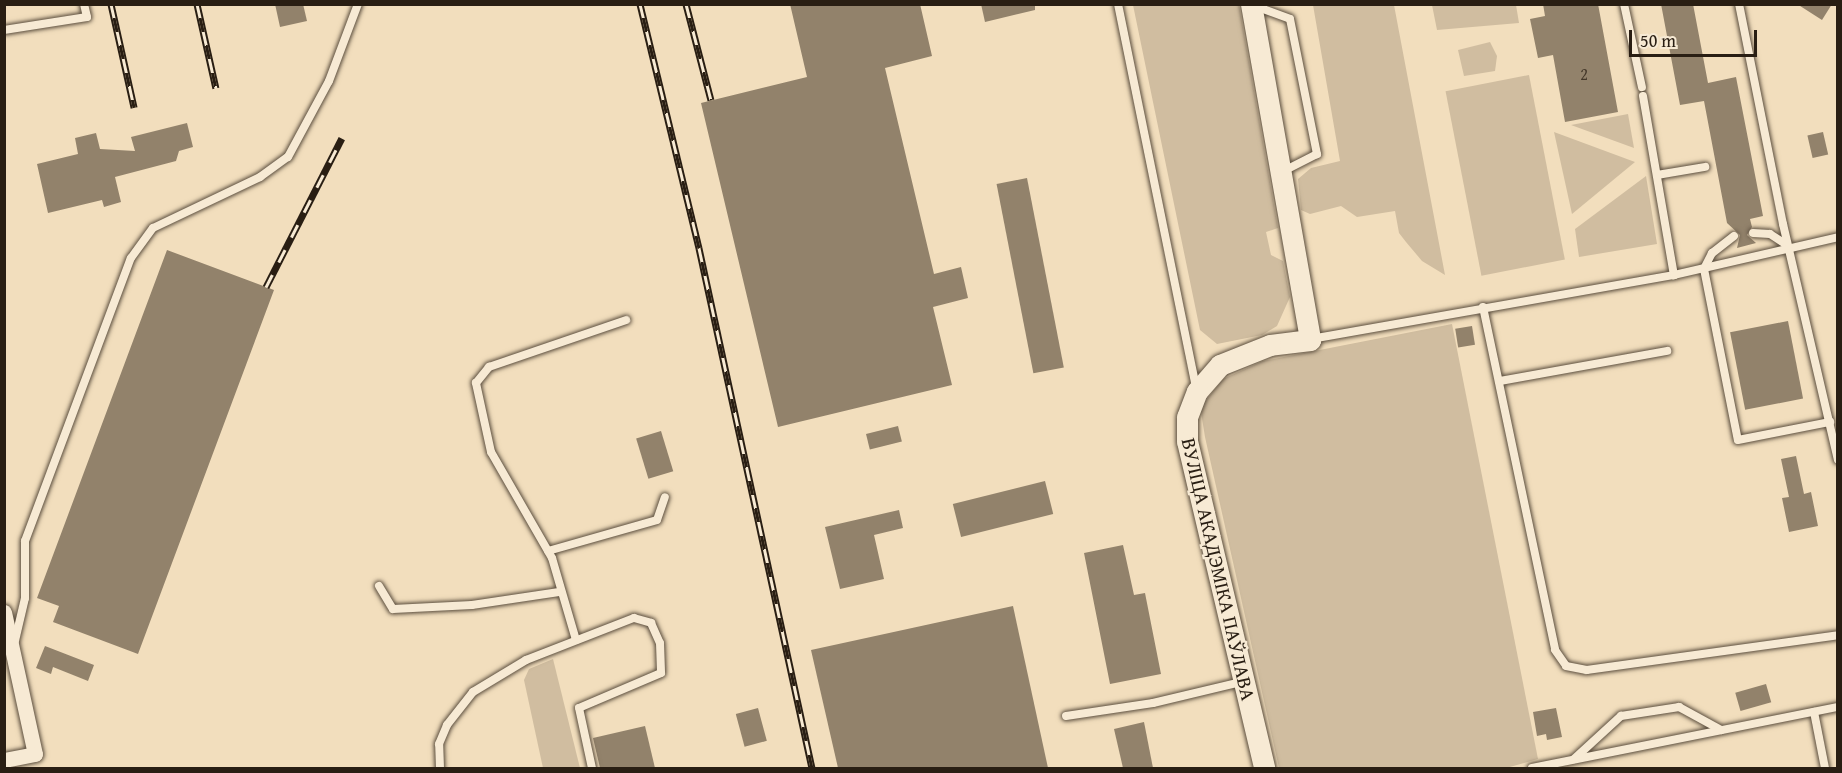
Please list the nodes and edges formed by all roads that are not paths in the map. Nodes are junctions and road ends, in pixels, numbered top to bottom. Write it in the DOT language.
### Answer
graph roads {
  1 [pos="84,4"];
  2 [pos="358,4"];
  3 [pos="1118,4"];
  4 [pos="1251,4"];
  5 [pos="1624,4"];
  6 [pos="1739,4"];
  7 [pos="4,30"];
  8 [pos="1705,167"];
  9 [pos="1279,173"];
  10 [pos="1657,175"];
  11 [pos="1753,233"];
  12 [pos="1734,236"];
  13 [pos="1838,237"];
  14 [pos="1789,249"];
  15 [pos="1704,269"];
  16 [pos="1674,275"];
  17 [pos="1483,307"];
  18 [pos="626,320"];
  19 [pos="1310,340"];
  20 [pos="1667,351"];
  21 [pos="1500,381"];
  22 [pos="1197,391"];
  23 [pos="1830,422"];
  24 [pos="1838,460"];
  25 [pos="665,497"];
  26 [pos="548,551"];
  27 [pos="379,586"];
  28 [pos="559,592"];
  29 [pos="4,612"];
  30 [pos="1838,635"];
  31 [pos="576,640"];
  32 [pos="12,649"];
  33 [pos="1246,681"];
  34 [pos="1838,707"];
  35 [pos="1814,712"];
  36 [pos="1066,716"];
  37 [pos="1721,730"];
  38 [pos="4,760"];
  39 [pos="1573,760"];
  40 [pos="440,768"];
  41 [pos="592,768"];
  42 [pos="1264,768"];
  43 [pos="1532,768"];
  44 [pos="1825,768"];
  1 -- 7 [label="lane"];
  2 -- 32 [label="lane"];
  3 -- 22 [label="lane"];
  4 -- 9 [label="main road"];
  4 -- 9 [label="lane"];
  5 -- 10 [label="lane"];
  6 -- 14 [label="lane"];
  8 -- 10 [label="lane"];
  9 -- 19 [label="main road"];
  10 -- 16 [label="lane"];
  11 -- 14 [label="lane"];
  12 -- 15 [label="lane"];
  13 -- 14 [label="lane"];
  14 -- 15 [label="lane"];
  14 -- 23 [label="lane"];
  15 -- 16 [label="lane"];
  15 -- 23 [label="lane"];
  16 -- 17 [label="lane"];
  17 -- 19 [label="lane"];
  17 -- 21 [label="lane"];
  18 -- 26 [label="lane"];
  19 -- 22 [label="main road, ВУЛІЦА АКАДЭМІКА ПАЎЛАВА"];
  20 -- 21 [label="lane"];
  21 -- 30 [label="lane"];
  22 -- 33 [label="main road, ВУЛІЦА АКАДЭМІКА ПАЎЛАВА"];
  23 -- 24 [label="lane"];
  25 -- 26 [label="lane"];
  26 -- 28 [label="lane"];
  27 -- 28 [label="lane"];
  28 -- 31 [label="lane"];
  29 -- 32 [label="street"];
  31 -- 40 [label="lane"];
  31 -- 41 [label="lane"];
  32 -- 38 [label="street"];
  33 -- 36 [label="lane"];
  33 -- 42 [label="main road, ВУЛІЦА АКАДЭМІКА ПАЎЛАВА"];
  34 -- 35 [label="lane"];
  35 -- 37 [label="lane"];
  35 -- 44 [label="lane"];
  37 -- 39 [label="lane"];
  37 -- 39 [label="lane"];
  39 -- 43 [label="lane"];
}
